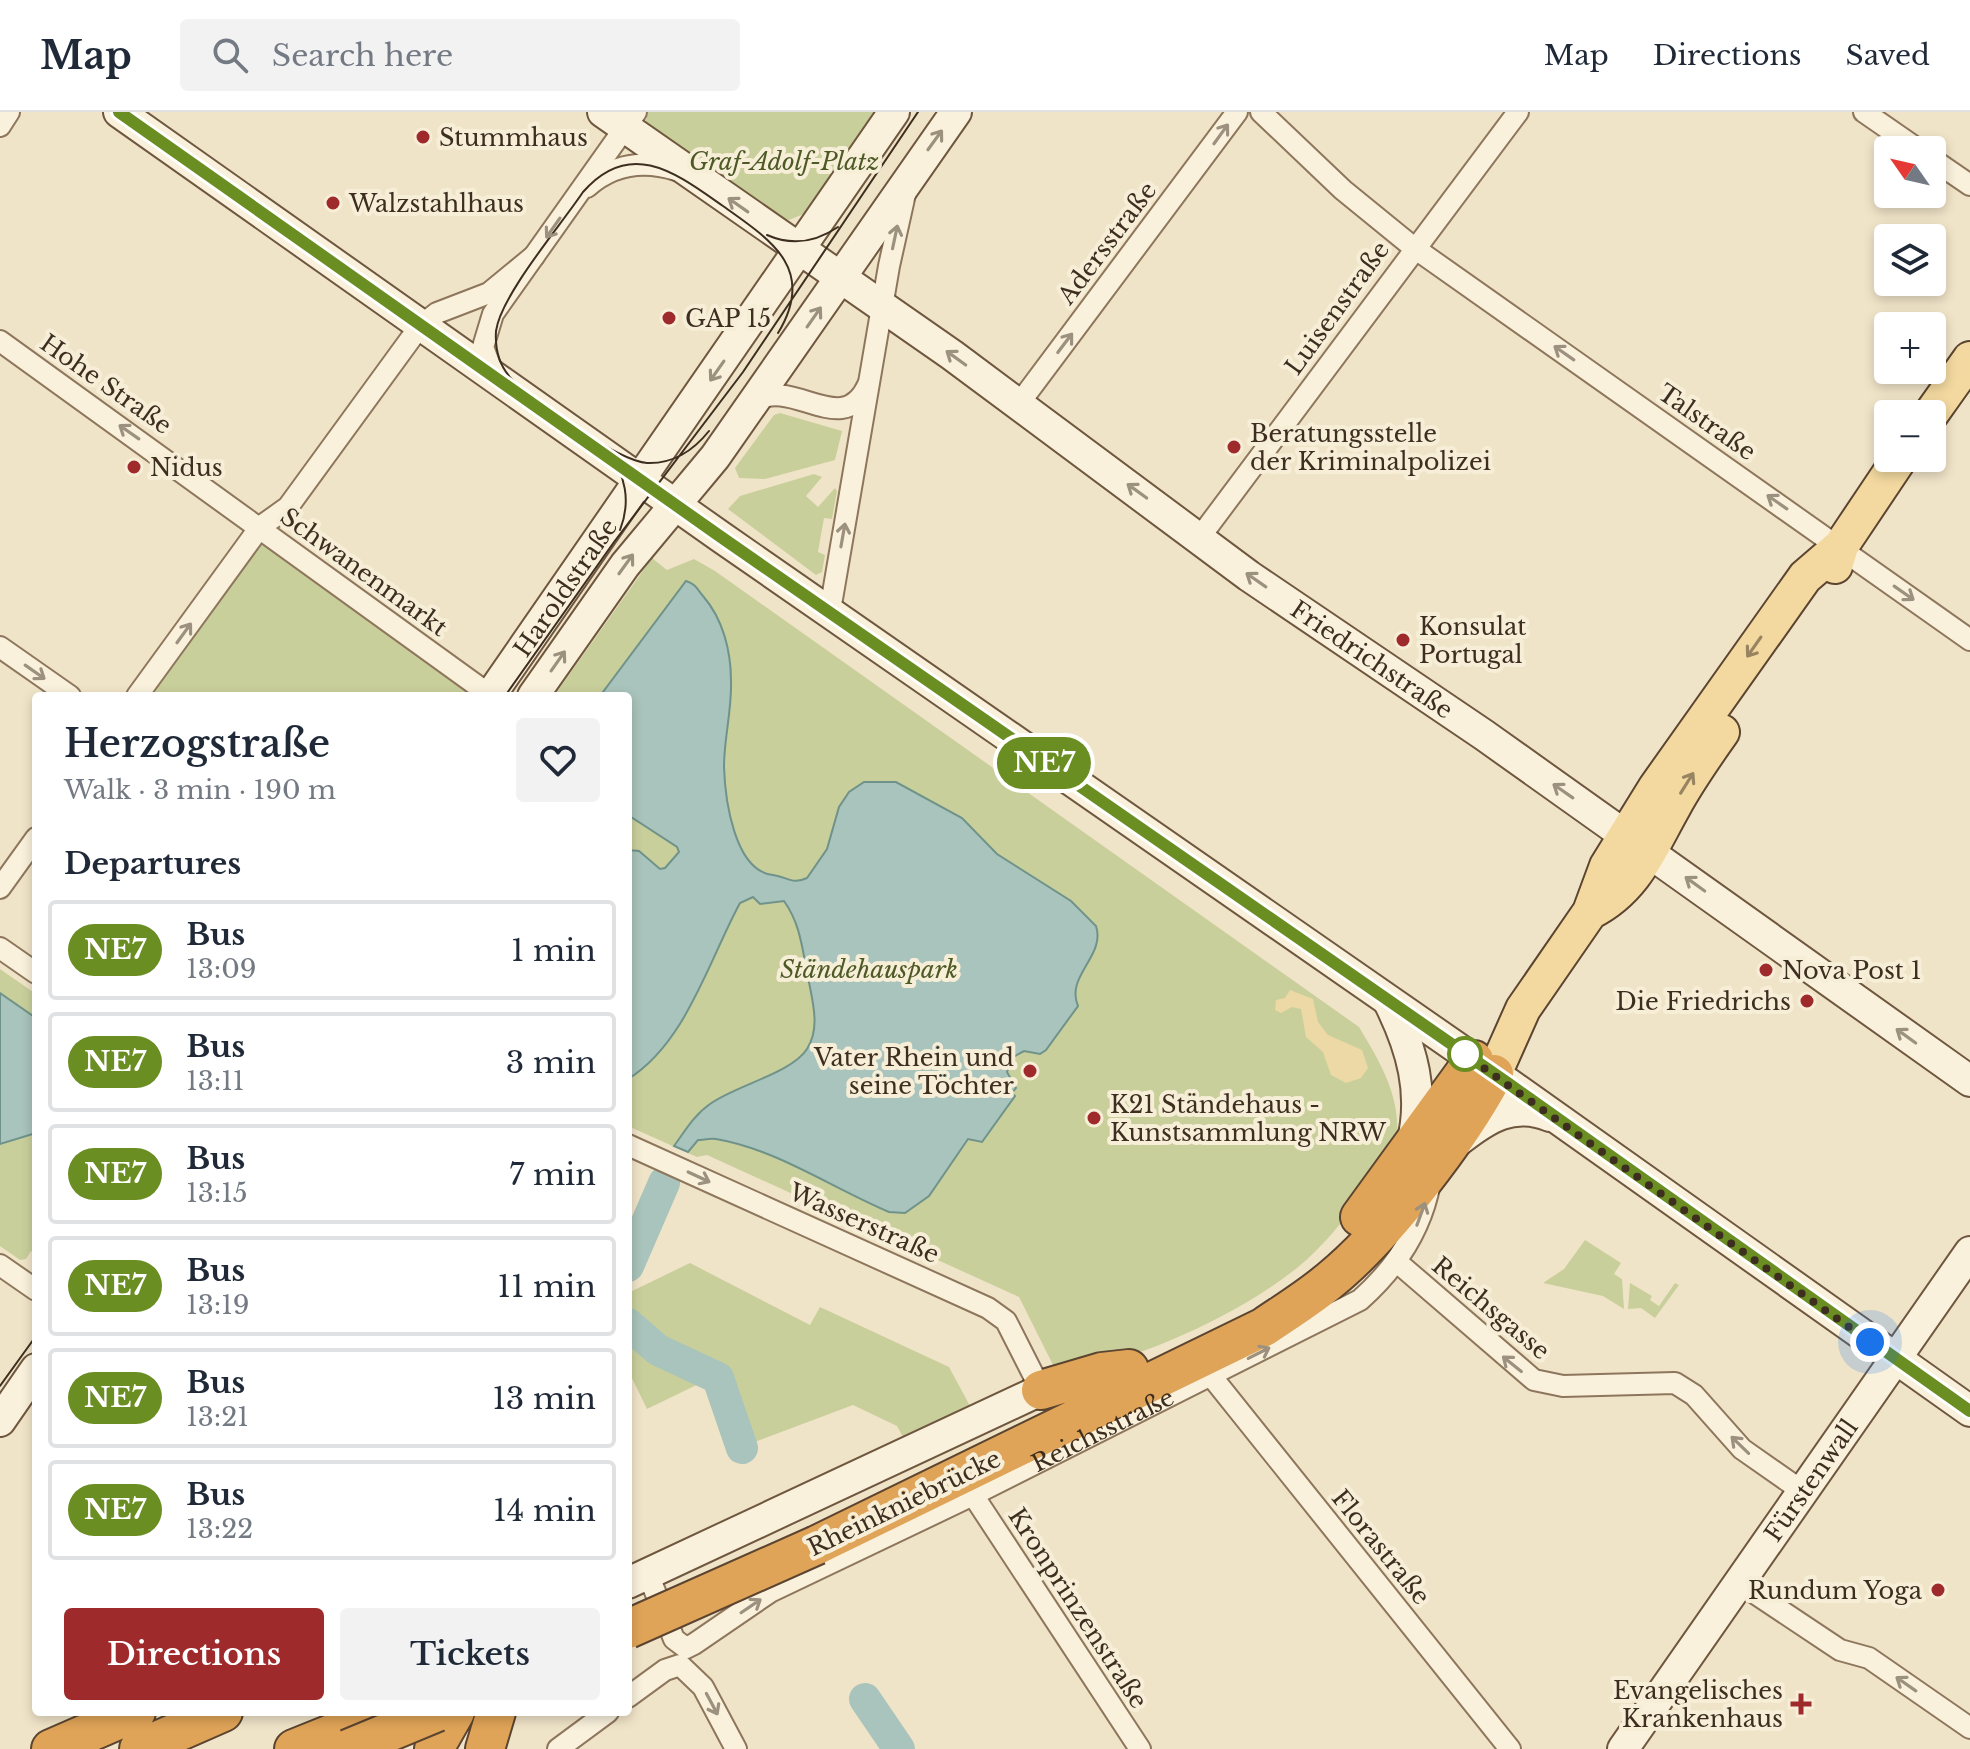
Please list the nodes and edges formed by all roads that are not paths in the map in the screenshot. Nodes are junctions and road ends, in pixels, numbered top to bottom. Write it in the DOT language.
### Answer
graph roads {
  1 [pos="9,112"];
  2 [pos="119,112"];
  3 [pos="894,112"];
  4 [pos="956,112"];
  5 [pos="1237,112"];
  6 [pos="1261,112"];
  7 [pos="1518,112"];
  8 [pos="1864,112"];
  9 [pos="621,117"];
  10 [pos="0,126"];
  11 [pos="1899,136"];
  12 [pos="915,169"];
  13 [pos="1946,169"];
  14 [pos="700,178"];
  15 [pos="1970,185"];
  16 [pos="572,200"];
  17 [pos="1413,247"];
  18 [pos="801,249"];
  19 [pos="534,256"];
  20 [pos="841,279"];
  21 [pos="882,308"];
  22 [pos="420,326"];
  23 [pos="0,341"];
  24 [pos="1970,359"];
  25 [pos="497,380"];
  26 [pos="868,385"];
  27 [pos="1941,400"];
  28 [pos="754,402"];
  29 [pos="1018,405"];
  30 [pos="1891,472"];
  31 [pos="640,480"];
  32 [pos="676,505"];
  33 [pos="260,527"];
  34 [pos="1200,537"];
  35 [pos="1841,546"];
  36 [pos="824,609"];
  37 [pos="1970,640"];
  38 [pos="0,647"];
  39 [pos="64,692"];
  40 [pos="140,692"];
  41 [pos="485,692"];
  42 [pos="493,692"];
  43 [pos="536,692"];
  44 [pos="32,844"];
  45 [pos="1638,844"];
  46 [pos="0,888"];
  47 [pos="0,948"];
  48 [pos="32,970"];
  49 [pos="1388,1000"];
  50 [pos="1484,1067"];
  51 [pos="1970,1081"];
  52 [pos="1559,1120"];
  53 [pos="632,1147"];
  54 [pos="1427,1157"];
  55 [pos="1970,1252"];
  56 [pos="1397,1262"];
  57 [pos="0,1265"];
  58 [pos="32,1287"];
  59 [pos="1896,1359"];
  60 [pos="1129,1369"];
  61 [pos="32,1375"];
  62 [pos="1212,1377"];
  63 [pos="1041,1390"];
  64 [pos="1970,1411"];
  65 [pos="0,1421"];
  66 [pos="1802,1491"];
  67 [pos="973,1495"];
  68 [pos="811,1535"];
  69 [pos="1738,1582"];
  70 [pos="635,1587"];
  71 [pos="632,1627"];
  72 [pos="632,1694"];
  73 [pos="127,1716"];
  74 [pos="214,1716"];
  75 [pos="376,1716"];
  76 [pos="417,1716"];
  77 [pos="427,1716"];
  78 [pos="453,1716"];
  79 [pos="472,1716"];
  80 [pos="497,1716"];
  81 [pos="499,1716"];
  82 [pos="603,1716"];
  83 [pos="1970,1728"];
  84 [pos="51,1749"];
  85 [pos="139,1749"];
  86 [pos="294,1749"];
  87 [pos="348,1749"];
  88 [pos="398,1749"];
  89 [pos="434,1749"];
  90 [pos="454,1749"];
  91 [pos="485,1749"];
  92 [pos="509,1749"];
  93 [pos="558,1749"];
  94 [pos="736,1749"];
  95 [pos="1140,1749"];
  96 [pos="1510,1749"];
  97 [pos="1623,1749"];
  1 -- 10 [label="street"];
  2 -- 22 [label="main road"];
  3 -- 18 [label="main road"];
  12 -- 4 [label="main road, one-way"];
  29 -- 5 [label="street, Adersstraße, one-way"];
  6 -- 17 [label="street, Talstraße"];
  7 -- 17 [label="street, Luisenstraße"];
  8 -- 11 [label="street"];
  9 -- 14 [label="main road, Friedrichstraße"];
  9 -- 16 [label="street"];
  12 -- 20 [label="main road"];
  21 -- 12 [label="street, one-way"];
  13 -- 15 [label="street"];
  14 -- 16 [label="street"];
  18 -- 14 [label="main road, Friedrichstraße, one-way"];
  16 -- 19 [label="street, one-way"];
  17 -- 34 [label="street, Luisenstraße"];
  35 -- 17 [label="street, Talstraße, one-way"];
  18 -- 20 [label="main road, Friedrichstraße"];
  18 -- 31 [label="main road, one-way"];
  19 -- 22 [label="street"];
  19 -- 25 [label="street"];
  20 -- 21 [label="main road, Friedrichstraße"];
  28 -- 20 [label="main road, one-way"];
  21 -- 26 [label="street"];
  29 -- 21 [label="main road, Friedrichstraße, one-way"];
  22 -- 25 [label="main road"];
  22 -- 33 [label="street"];
  33 -- 23 [label="street, Hohe Straße, one-way"];
  24 -- 27 [label="main road"];
  25 -- 31 [label="main road"];
  26 -- 28 [label="street"];
  36 -- 26 [label="street, one-way"];
  28 -- 32 [label="main road"];
  34 -- 29 [label="main road, Friedrichstraße, one-way"];
  30 -- 35 [label="main road"];
  31 -- 32 [label="main road"];
  31 -- 42 [label="main road, Haroldstraße"];
  32 -- 36 [label="main road"];
  43 -- 32 [label="main road, Haroldstraße, one-way"];
  40 -- 33 [label="street, Schwanenmarkt, one-way"];
  33 -- 41 [label="street, Schwanenmarkt"];
  45 -- 34 [label="main road, Friedrichstraße, one-way"];
  35 -- 37 [label="street, Talstraße, one-way"];
  35 -- 45 [label="main road"];
  36 -- 49 [label="main road"];
  38 -- 39 [label="street, one-way"];
  44 -- 46 [label="street"];
  45 -- 50 [label="main road"];
  51 -- 45 [label="main road, Friedrichstraße, one-way"];
  47 -- 48 [label="street"];
  49 -- 50 [label="main road"];
  49 -- 54 [label="main road"];
  50 -- 52 [label="main road"];
  50 -- 54 [label="highway, Reichsstraße"];
  52 -- 54 [label="main road"];
  52 -- 59 [label="main road"];
  53 -- 63 [label="street, Wasserstraße, one-way"];
  56 -- 54 [label="street, Reichsstraße, one-way"];
  54 -- 60 [label="highway, Reichsstraße"];
  54 -- 68 [label="highway, Rheinkniebrücke"];
  55 -- 59 [label="main road, Fürstenwall"];
  62 -- 56 [label="street, Reichsstraße, one-way"];
  66 -- 56 [label="street, Reichsgasse, one-way"];
  57 -- 58 [label="street"];
  59 -- 64 [label="main road"];
  59 -- 66 [label="main road, Fürstenwall"];
  60 -- 63 [label="highway"];
  60 -- 68 [label="highway, Rheinkniebrücke"];
  61 -- 65 [label="main road"];
  62 -- 67 [label="street, Reichsstraße"];
  62 -- 96 [label="street, Florastraße"];
  63 -- 70 [label="main road"];
  66 -- 69 [label="main road, Fürstenwall"];
  70 -- 67 [label="street, Reichsstraße, one-way"];
  67 -- 95 [label="street, Kronprinzenstraße"];
  68 -- 70 [label="highway, Rheinkniebrücke"];
  68 -- 71 [label="highway, Rheinkniebrücke, bridge"];
  83 -- 69 [label="street, one-way"];
  69 -- 97 [label="main road, Fürstenwall"];
  72 -- 94 [label="street, one-way"];
  73 -- 84 [label="highway"];
  74 -- 85 [label="highway"];
  75 -- 86 [label="highway"];
  76 -- 88 [label="highway"];
  77 -- 87 [label="highway, bridge"];
  78 -- 89 [label="highway"];
  79 -- 90 [label="highway"];
  80 -- 91 [label="highway"];
  81 -- 92 [label="street"];
  82 -- 93 [label="street"];
}
